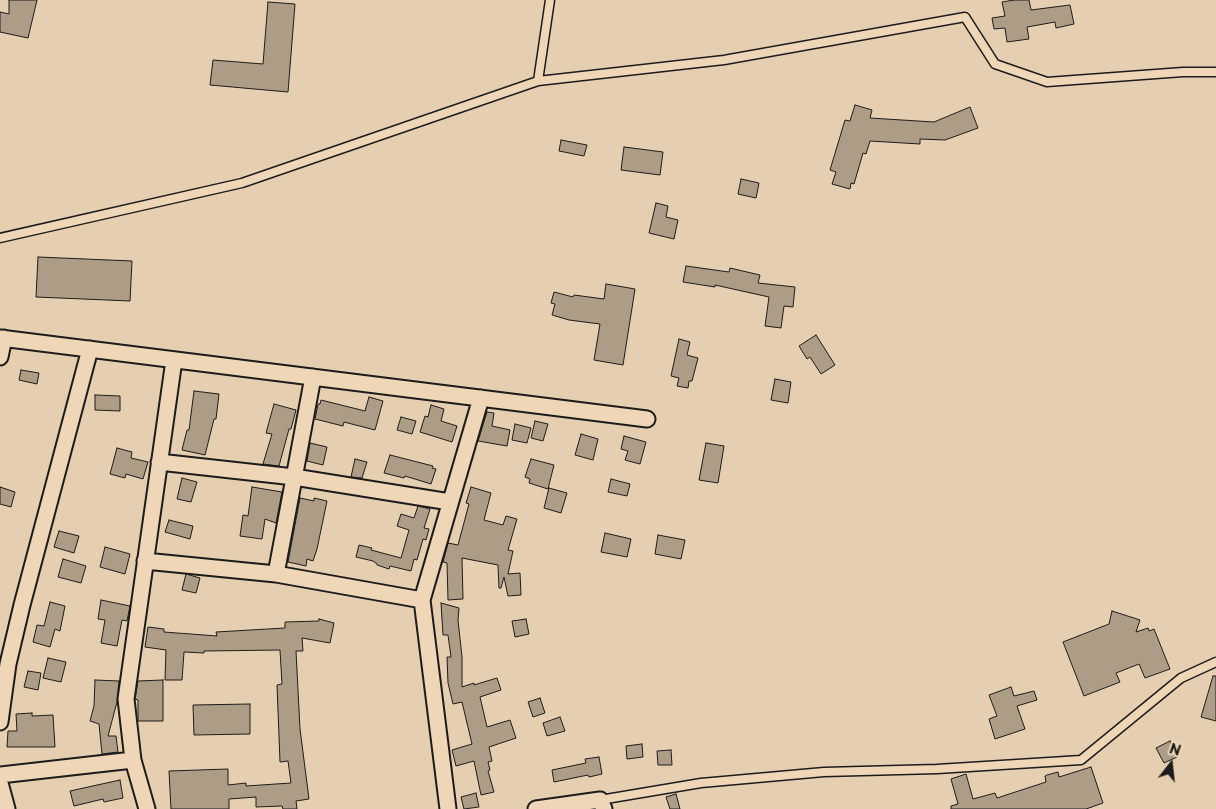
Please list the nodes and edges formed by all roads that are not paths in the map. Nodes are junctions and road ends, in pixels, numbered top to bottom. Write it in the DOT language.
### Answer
graph roads {
  1 [pos="550,0"];
  2 [pos="1216,72"];
  3 [pos="538,81"];
  4 [pos="0,238"];
  5 [pos="2,338"];
  6 [pos="90,349"];
  7 [pos="0,357"];
  8 [pos="174,360"];
  9 [pos="313,377"];
  10 [pos="481,398"];
  11 [pos="647,419"];
  12 [pos="159,462"];
  13 [pos="294,477"];
  14 [pos="450,502"];
  15 [pos="145,561"];
  16 [pos="276,574"];
  17 [pos="422,600"];
  18 [pos="1216,662"];
  19 [pos="0,722"];
  20 [pos="133,760"];
  21 [pos="0,775"];
  22 [pos="0,783"];
  23 [pos="602,804"];
  24 [pos="6,809"];
  25 [pos="147,809"];
  26 [pos="448,809"];
  27 [pos="536,809"];
  1 -- 3 [label="lane"];
  2 -- 3 [label="lane"];
  3 -- 4 [label="lane"];
  5 -- 6 [label="street"];
  5 -- 7 [label="street"];
  6 -- 8 [label="street"];
  6 -- 19 [label="street"];
  8 -- 9 [label="street"];
  8 -- 12 [label="street"];
  9 -- 10 [label="street"];
  9 -- 13 [label="street"];
  10 -- 11 [label="street"];
  10 -- 14 [label="street"];
  12 -- 13 [label="street"];
  12 -- 15 [label="street"];
  13 -- 14 [label="street"];
  13 -- 16 [label="street"];
  14 -- 17 [label="street"];
  15 -- 16 [label="street"];
  15 -- 20 [label="street"];
  16 -- 17 [label="street"];
  17 -- 26 [label="street"];
  18 -- 23 [label="lane"];
  20 -- 21 [label="street"];
  20 -- 25 [label="street"];
  22 -- 24 [label="street"];
  23 -- 27 [label="street"];
}
